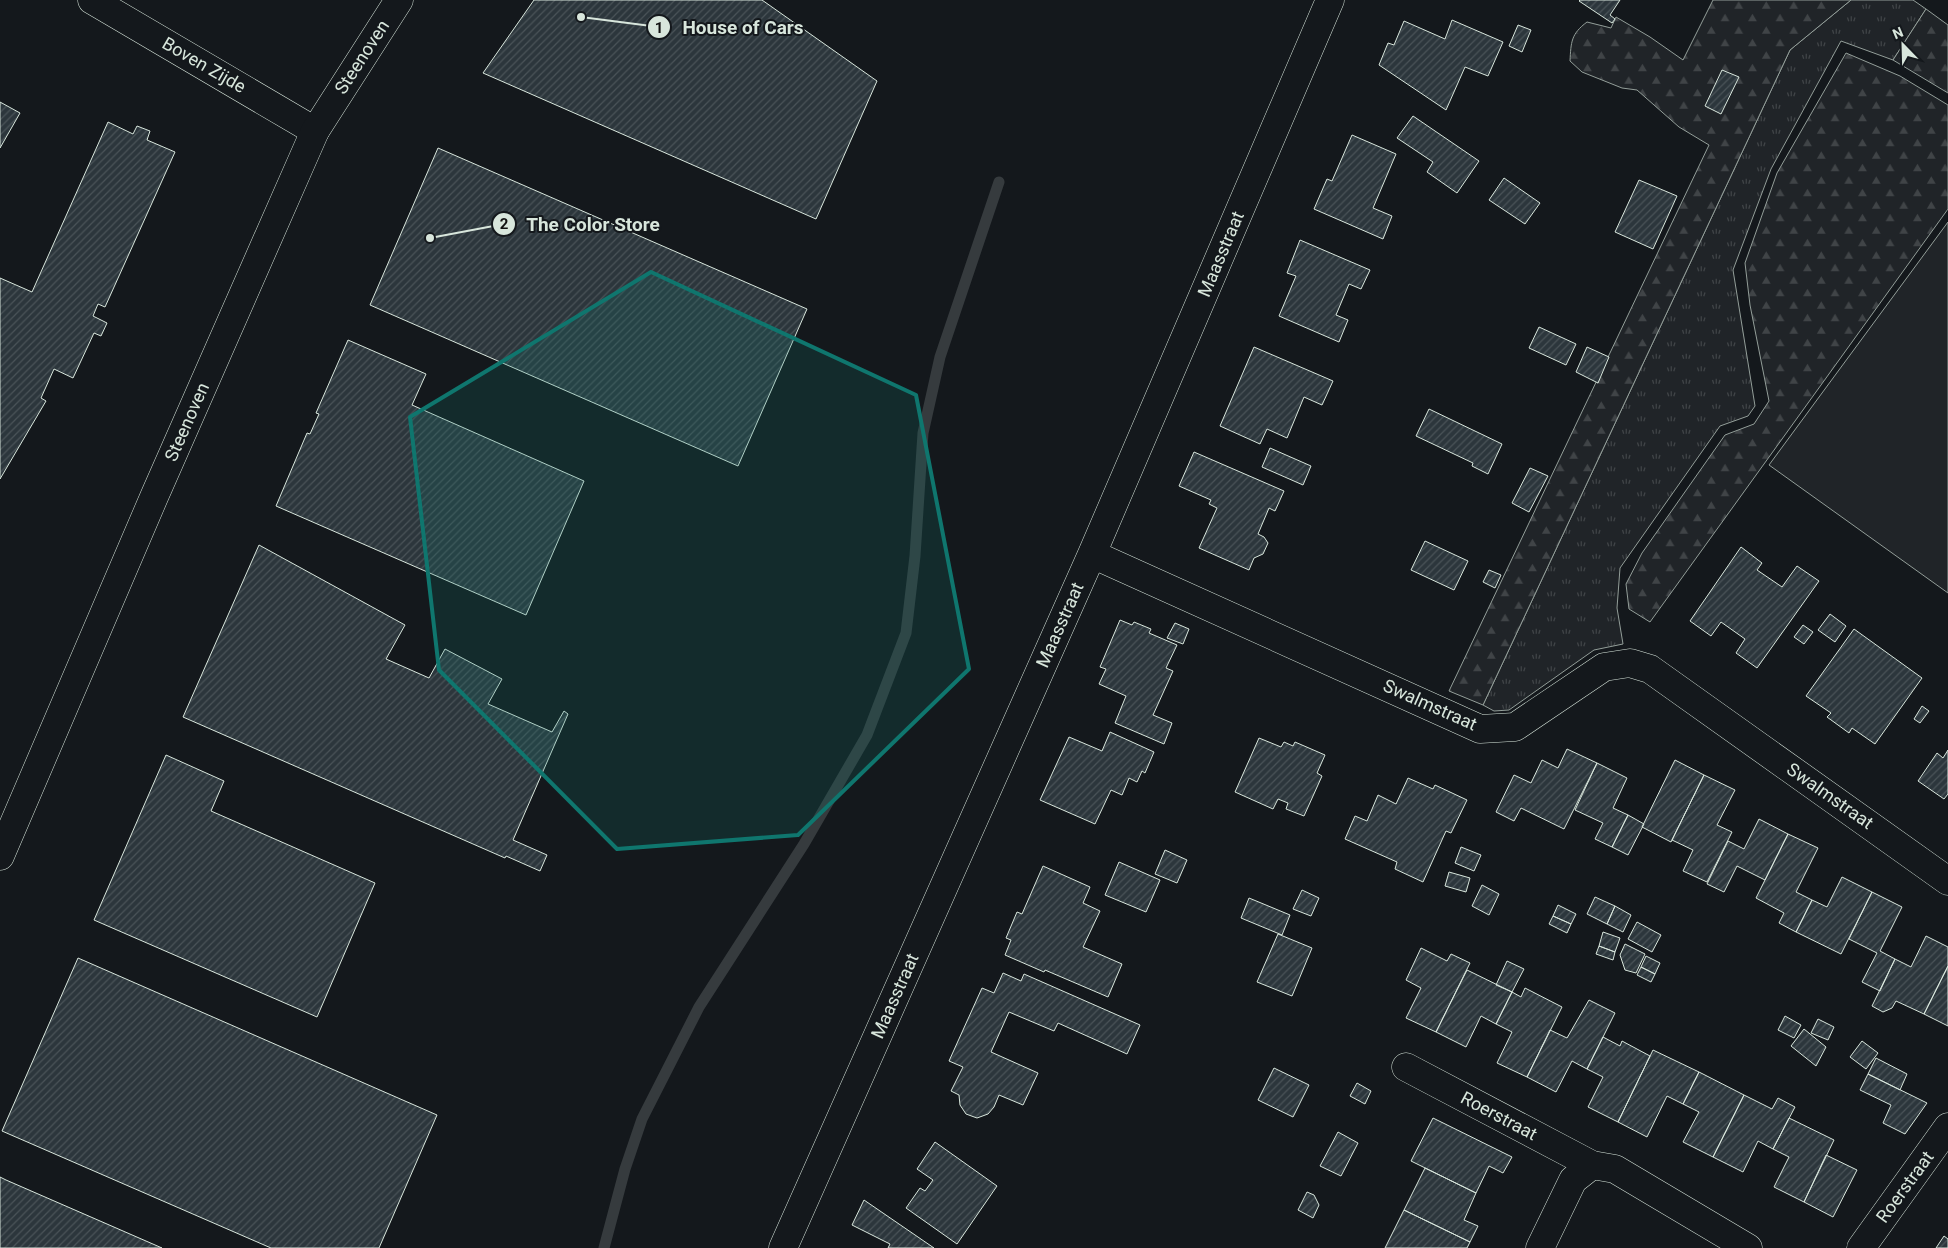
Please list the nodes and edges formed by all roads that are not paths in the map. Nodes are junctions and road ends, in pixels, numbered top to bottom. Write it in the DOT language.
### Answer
graph roads {
  1 [pos="92,0"];
  2 [pos="399,0"];
  3 [pos="1330,0"];
  4 [pos="315,131"];
  5 [pos="1092,554"];
  6 [pos="0,856"];
  7 [pos="1948,881"];
  8 [pos="1406,1067"];
  9 [pos="1948,1127"];
  10 [pos="1592,1165"];
  11 [pos="783,1248"];
  12 [pos="1540,1248"];
  13 [pos="1748,1248"];
  14 [pos="1861,1248"];
  1 -- 4 [label="street, Boven Zijde"];
  2 -- 4 [label="street, Steenoven"];
  3 -- 5 [label="street, Maasstraat"];
  4 -- 6 [label="street, Steenoven"];
  5 -- 7 [label="street, Swalmstraat"];
  5 -- 11 [label="street, Maasstraat"];
  8 -- 10 [label="street, Roerstraat"];
  9 -- 14 [label="street, Roerstraat"];
  10 -- 12 [label="street"];
  10 -- 13 [label="street, Roerstraat"];
}
